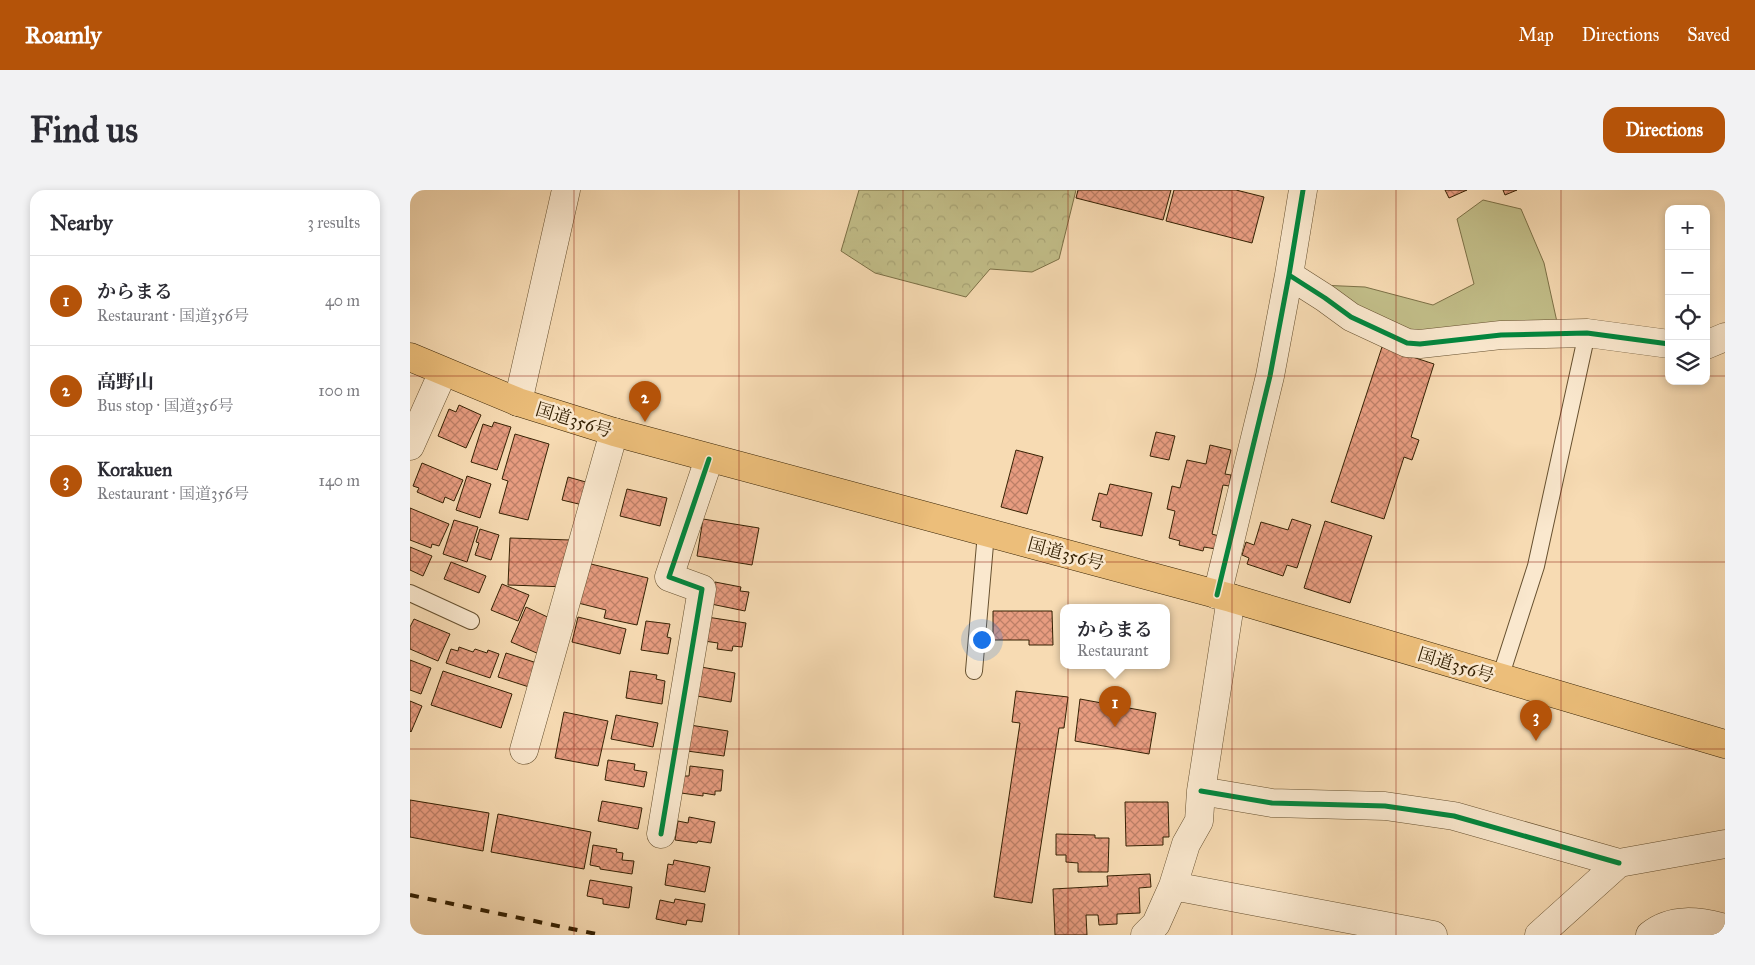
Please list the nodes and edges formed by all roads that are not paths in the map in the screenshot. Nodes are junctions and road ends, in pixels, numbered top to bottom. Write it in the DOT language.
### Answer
graph roads {
  1 [pos="566,190"];
  2 [pos="1304,190"];
  3 [pos="1289,275"];
  4 [pos="1586,333"];
  5 [pos="1725,338"];
  6 [pos="1665,343"];
  7 [pos="1710,344"];
  8 [pos="410,357"];
  9 [pos="443,372"];
  10 [pos="518,402"];
  11 [pos="614,432"];
  12 [pos="410,446"];
  13 [pos="709,458"];
  14 [pos="986,533"];
  15 [pos="410,593"];
  16 [pos="1224,596"];
  17 [pos="471,622"];
  18 [pos="974,671"];
  19 [pos="1500,678"];
  20 [pos="1725,744"];
  21 [pos="524,750"];
  22 [pos="1201,791"];
  23 [pos="661,834"];
  24 [pos="1725,844"];
  25 [pos="1620,864"];
  26 [pos="1172,886"];
  27 [pos="1725,928"];
  28 [pos="1145,935"];
  29 [pos="1433,935"];
  30 [pos="1539,935"];
  31 [pos="1650,935"];
  1 -- 10 [label="street"];
  2 -- 3 [label="street"];
  3 -- 4 [label="street"];
  3 -- 16 [label="street"];
  4 -- 6 [label="street"];
  4 -- 19 [label="lane"];
  5 -- 7 [label="street"];
  8 -- 9 [label="highway, 国道356号"];
  9 -- 10 [label="highway, 国道356号"];
  9 -- 12 [label="street"];
  10 -- 11 [label="highway, 国道356号"];
  11 -- 13 [label="highway, 国道356号"];
  11 -- 21 [label="street"];
  13 -- 14 [label="highway, 国道356号"];
  13 -- 23 [label="street"];
  14 -- 16 [label="highway, 国道356号"];
  14 -- 18 [label="lane"];
  15 -- 17 [label="lane"];
  16 -- 19 [label="highway, 国道356号"];
  16 -- 22 [label="street"];
  19 -- 20 [label="highway, 国道356号"];
  22 -- 25 [label="street"];
  22 -- 26 [label="street"];
  24 -- 25 [label="street"];
  25 -- 30 [label="street"];
  26 -- 28 [label="street"];
  26 -- 29 [label="street"];
  27 -- 31 [label="street"];
}
